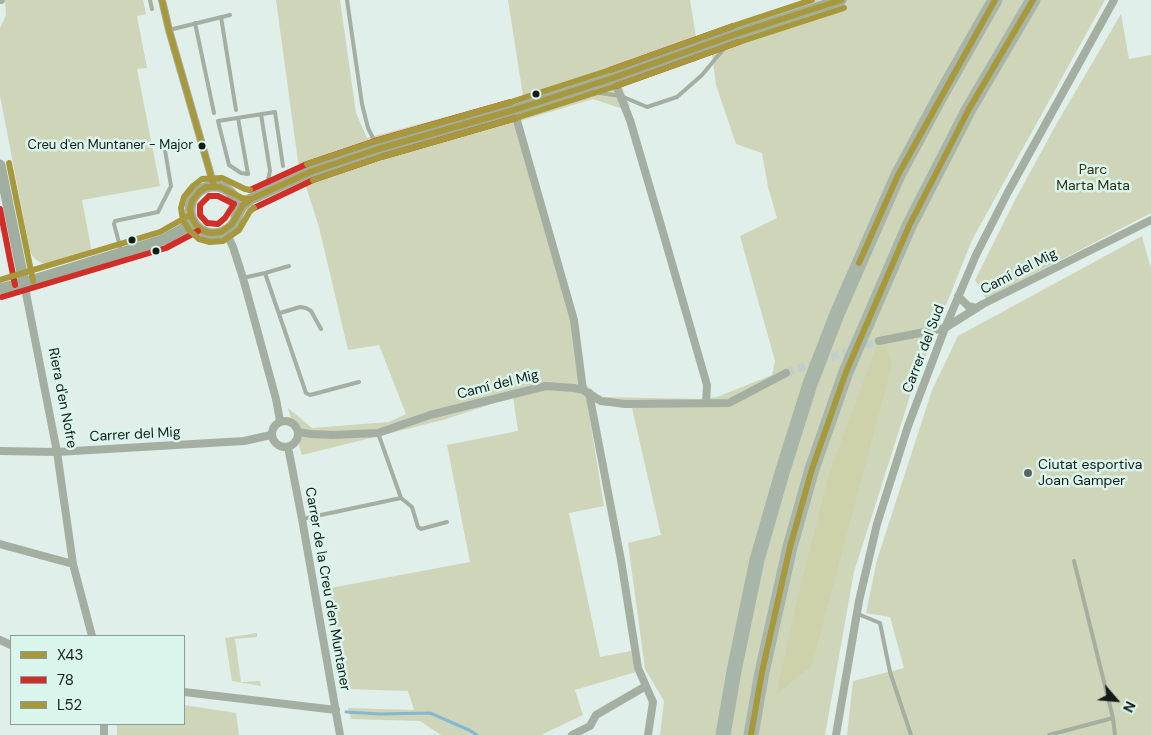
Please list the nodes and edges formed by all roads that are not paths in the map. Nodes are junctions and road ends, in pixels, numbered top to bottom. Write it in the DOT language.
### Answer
graph roads {
  1 [pos="150,0"];
  2 [pos="162,0"];
  3 [pos="347,0"];
  4 [pos="841,0"];
  5 [pos="995,0"];
  6 [pos="1033,0"];
  7 [pos="1114,0"];
  8 [pos="152,10"];
  9 [pos="230,15"];
  10 [pos="221,17"];
  11 [pos="195,23"];
  12 [pos="169,30"];
  13 [pos="736,34"];
  14 [pos="613,78"];
  15 [pos="576,90"];
  16 [pos="621,96"];
  17 [pos="236,110"];
  18 [pos="514,110"];
  19 [pos="214,113"];
  20 [pos="261,114"];
  21 [pos="238,118"];
  22 [pos="164,144"];
  23 [pos="378,149"];
  24 [pos="0,165"];
  25 [pos="283,166"];
  26 [pos="214,186"];
  27 [pos="272,190"];
  28 [pos="231,193"];
  29 [pos="251,199"];
  30 [pos="236,217"];
  31 [pos="1151,220"];
  32 [pos="194,223"];
  33 [pos="225,230"];
  34 [pos="121,252"];
  35 [pos="289,266"];
  36 [pos="265,272"];
  37 [pos="243,278"];
  38 [pos="24,284"];
  39 [pos="0,288"];
  40 [pos="958,296"];
  41 [pos="976,308"];
  42 [pos="280,313"];
  43 [pos="946,328"];
  44 [pos="321,329"];
  45 [pos="879,341"];
  46 [pos="786,373"];
  47 [pos="359,382"];
  48 [pos="586,392"];
  49 [pos="706,403"];
  50 [pos="280,421"];
  51 [pos="298,432"];
  52 [pos="378,433"];
  53 [pos="272,435"];
  54 [pos="288,447"];
  55 [pos="0,451"];
  56 [pos="58,452"];
  57 [pos="401,498"];
  58 [pos="302,519"];
  59 [pos="447,522"];
  60 [pos="0,544"];
  61 [pos="1074,561"];
  62 [pos="73,564"];
  63 [pos="856,614"];
  64 [pos="92,635"];
  65 [pos="646,686"];
  66 [pos="185,692"];
  67 [pos="336,710"];
  68 [pos="1113,718"];
  69 [pos="340,735"];
  70 [pos="572,735"];
  71 [pos="648,735"];
  72 [pos="723,735"];
  73 [pos="751,735"];
  74 [pos="836,735"];
  75 [pos="911,735"];
  76 [pos="1049,735"];
  77 [pos="1115,735"];
  1 -- 8 [label="lane"];
  2 -- 12 [label="street"];
  3 -- 23 [label="lane"];
  4 -- 13 [label="street"];
  5 -- 72 [label="highway"];
  6 -- 73 [label="highway"];
  7 -- 40 [label="street, Carrer del Sud"];
  9 -- 10 [label="lane"];
  10 -- 11 [label="lane"];
  10 -- 17 [label="lane"];
  11 -- 12 [label="lane"];
  11 -- 19 [label="lane"];
  12 -- 26 [label="street"];
  13 -- 14 [label="street"];
  13 -- 16 [label="lane"];
  14 -- 15 [label="street"];
  14 -- 16 [label="street"];
  15 -- 16 [label="lane"];
  15 -- 18 [label="street"];
  16 -- 49 [label="street"];
  18 -- 23 [label="street"];
  18 -- 48 [label="street"];
  20 -- 21 [label="lane"];
  20 -- 25 [label="lane"];
  20 -- 27 [label="lane"];
  21 -- 21 [label="lane"];
  22 -- 34 [label="lane"];
  23 -- 27 [label="street"];
  24 -- 38 [label="street, Riera d'en Nofre"];
  26 -- 28 [label="street"];
  26 -- 32 [label="street"];
  27 -- 29 [label="street"];
  28 -- 29 [label="street"];
  28 -- 30 [label="street"];
  29 -- 30 [label="street"];
  30 -- 33 [label="street"];
  31 -- 41 [label="street, Camí del Mig"];
  32 -- 33 [label="street"];
  32 -- 34 [label="street"];
  33 -- 37 [label="street"];
  34 -- 38 [label="street"];
  35 -- 36 [label="lane"];
  36 -- 37 [label="lane"];
  36 -- 42 [label="lane"];
  37 -- 50 [label="street"];
  38 -- 39 [label="street"];
  38 -- 56 [label="street, Riera d'en Nofre"];
  40 -- 41 [label="street, Camí del Mig"];
  40 -- 43 [label="street, Carrer del Sud"];
  41 -- 43 [label="street, Camí del Mig"];
  42 -- 44 [label="lane"];
  42 -- 47 [label="lane"];
  43 -- 45 [label="street, Camí del Mig"];
  43 -- 63 [label="street, Carrer del Sud"];
  46 -- 49 [label="street, Camí del Mig"];
  48 -- 49 [label="street, Camí del Mig"];
  48 -- 52 [label="street, Camí del Mig"];
  48 -- 65 [label="street"];
  50 -- 51 [label="street"];
  50 -- 53 [label="street"];
  51 -- 52 [label="street, Camí del Mig"];
  51 -- 54 [label="street"];
  52 -- 57 [label="lane"];
  53 -- 54 [label="street"];
  53 -- 56 [label="street, Carrer del Mig"];
  54 -- 58 [label="street, Carrer de la Creu d'en Muntaner"];
  55 -- 56 [label="street, Carrer del Mig"];
  56 -- 62 [label="street, Riera d'en Nofre"];
  57 -- 58 [label="lane"];
  57 -- 59 [label="lane"];
  58 -- 67 [label="street, Carrer de la Creu d'en Muntaner"];
  60 -- 62 [label="street"];
  61 -- 68 [label="lane"];
  62 -- 64 [label="street, Riera d'en Nofre"];
  63 -- 74 [label="street, Carrer del Sud"];
  63 -- 75 [label="lane"];
  65 -- 70 [label="street"];
  65 -- 71 [label="street"];
  66 -- 67 [label="street"];
  67 -- 69 [label="street, Carrer de la Creu d'en Muntaner"];
  68 -- 76 [label="lane"];
  68 -- 77 [label="lane"];
}
